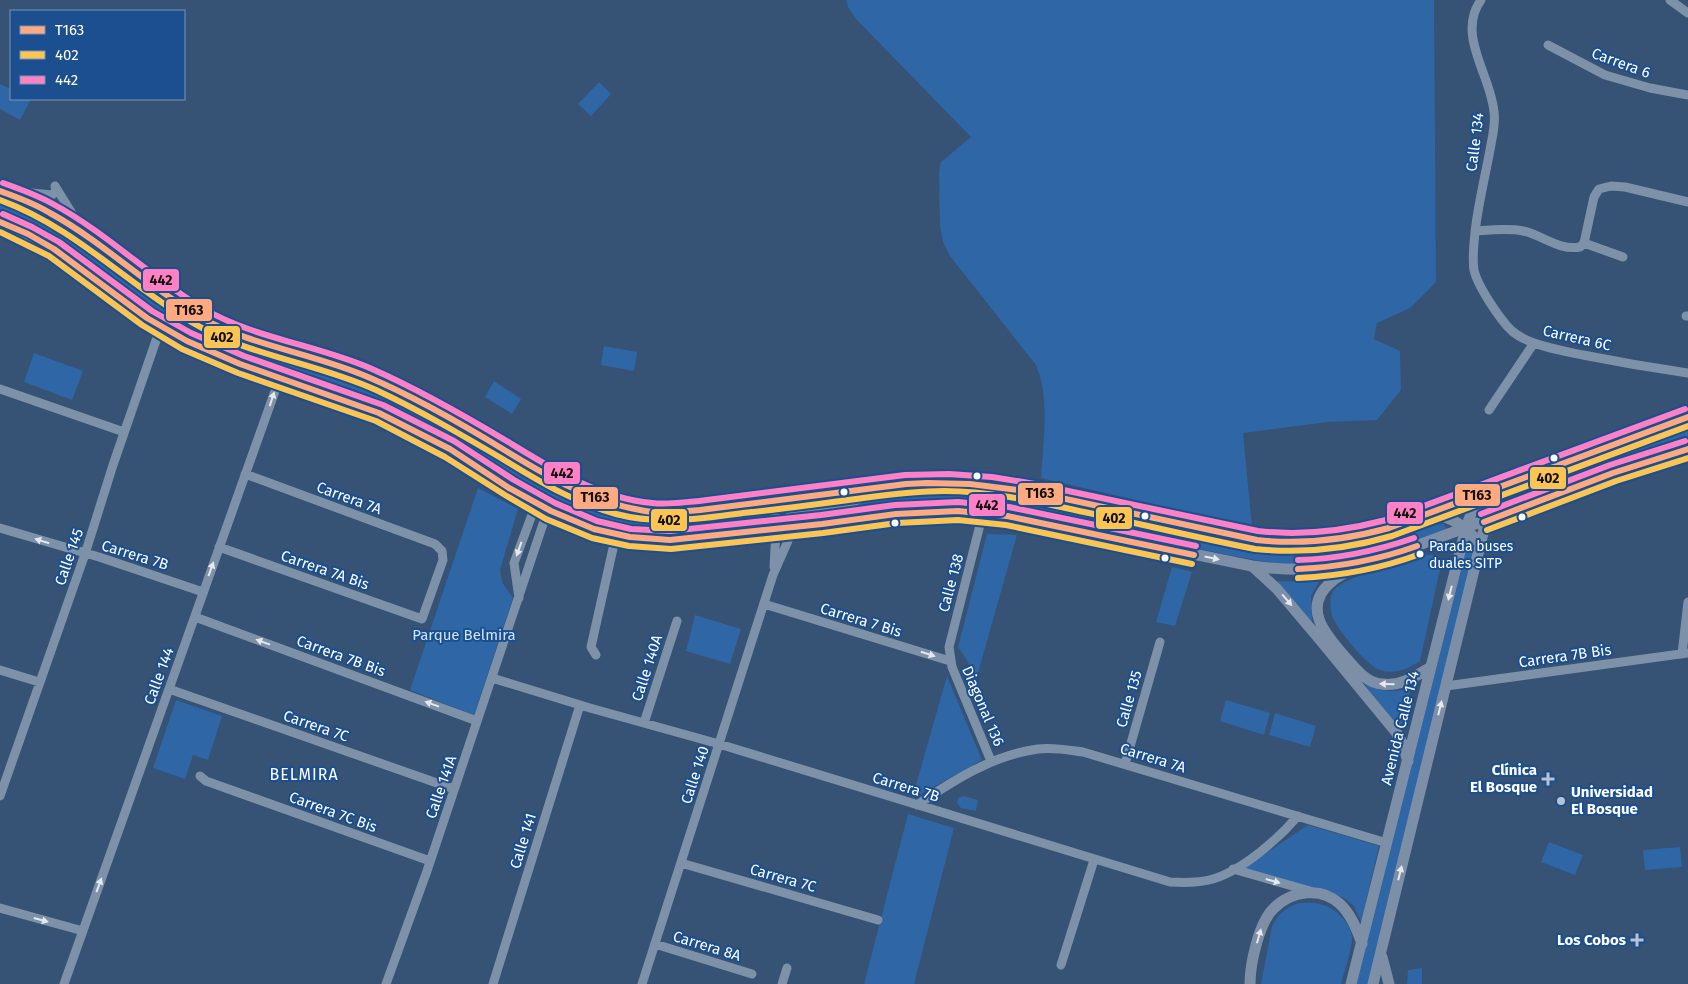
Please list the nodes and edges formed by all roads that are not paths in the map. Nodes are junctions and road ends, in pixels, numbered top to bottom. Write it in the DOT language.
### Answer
graph roads {
  1 [pos="1481,0"];
  2 [pos="1670,0"];
  3 [pos="1688,13"];
  4 [pos="1548,45"];
  5 [pos="1688,95"];
  6 [pos="0,190"];
  7 [pos="18,196"];
  8 [pos="1688,202"];
  9 [pos="0,222"];
  10 [pos="78,229"];
  11 [pos="1475,231"];
  12 [pos="1584,243"];
  13 [pos="1624,257"];
  14 [pos="160,326"];
  15 [pos="1534,343"];
  16 [pos="1688,373"];
  17 [pos="280,377"];
  18 [pos="0,389"];
  19 [pos="1489,410"];
  20 [pos="1688,417"];
  21 [pos="124,432"];
  22 [pos="1688,449"];
  23 [pos="245,474"];
  24 [pos="881,487"];
  25 [pos="1496,488"];
  26 [pos="789,499"];
  27 [pos="774,501"];
  28 [pos="536,504"];
  29 [pos="548,509"];
  30 [pos="983,513"];
  31 [pos="1428,514"];
  32 [pos="1486,521"];
  33 [pos="792,522"];
  34 [pos="0,528"];
  35 [pos="776,528"];
  36 [pos="1466,528"];
  37 [pos="616,535"];
  38 [pos="1480,544"];
  39 [pos="219,547"];
  40 [pos="85,554"];
  41 [pos="1360,564"];
  42 [pos="1252,566"];
  43 [pos="773,575"];
  44 [pos="203,592"];
  45 [pos="520,598"];
  46 [pos="1688,602"];
  47 [pos="764,604"];
  48 [pos="195,617"];
  49 [pos="422,618"];
  50 [pos="677,621"];
  51 [pos="1160,642"];
  52 [pos="1685,654"];
  53 [pos="596,655"];
  54 [pos="950,661"];
  55 [pos="1431,667"];
  56 [pos="0,670"];
  57 [pos="492,678"];
  58 [pos="39,682"];
  59 [pos="1446,686"];
  60 [pos="169,689"];
  61 [pos="580,706"];
  62 [pos="478,721"];
  63 [pos="644,723"];
  64 [pos="719,744"];
  65 [pos="991,761"];
  66 [pos="1408,761"];
  67 [pos="1124,764"];
  68 [pos="200,776"];
  69 [pos="454,789"];
  70 [pos="0,796"];
  71 [pos="918,805"];
  72 [pos="1298,816"];
  73 [pos="1387,844"];
  74 [pos="1094,860"];
  75 [pos="430,861"];
  76 [pos="680,863"];
  77 [pos="1233,869"];
  78 [pos="1312,892"];
  79 [pos="0,908"];
  80 [pos="878,920"];
  81 [pos="83,931"];
  82 [pos="655,944"];
  83 [pos="1362,944"];
  84 [pos="1382,950"];
  85 [pos="1061,965"];
  86 [pos="787,968"];
  87 [pos="752,974"];
  88 [pos="64,984"];
  89 [pos="386,984"];
  90 [pos="493,984"];
  91 [pos="642,984"];
  92 [pos="782,984"];
  93 [pos="1250,984"];
  94 [pos="1351,984"];
  95 [pos="1373,984"];
  96 [pos="1389,984"];
  1 -- 11 [label="street, Calle 134"];
  2 -- 3 [label="street"];
  4 -- 5 [label="street, Carrera 6"];
  6 -- 7 [label="main road"];
  7 -- 10 [label="main road"];
  7 -- 10 [label="street"];
  8 -- 12 [label="street"];
  9 -- 14 [label="main road"];
  10 -- 27 [label="main road"];
  11 -- 12 [label="street"];
  11 -- 15 [label="street, Carrera 6C"];
  12 -- 13 [label="street"];
  14 -- 17 [label="main road"];
  14 -- 21 [label="street, Calle 145"];
  15 -- 16 [label="street, Carrera 6C"];
  15 -- 19 [label="street"];
  23 -- 17 [label="street, Calle 144, one-way"];
  17 -- 28 [label="main road"];
  18 -- 21 [label="street"];
  20 -- 25 [label="main road"];
  21 -- 40 [label="street, Calle 145"];
  22 -- 32 [label="main road"];
  23 -- 39 [label="street, Calle 144"];
  23 -- 49 [label="street, Carrera 7A"];
  24 -- 26 [label="main road"];
  24 -- 31 [label="main road"];
  24 -- 33 [label="main road"];
  25 -- 31 [label="main road"];
  25 -- 36 [label="main road, Avenida Calle 134"];
  26 -- 27 [label="main road"];
  26 -- 33 [label="street, Calle 140"];
  27 -- 35 [label="street, Calle 140"];
  28 -- 29 [label="main road"];
  28 -- 45 [label="street, Calle 141A, one-way"];
  29 -- 37 [label="main road"];
  29 -- 45 [label="street, Calle 141A"];
  30 -- 33 [label="main road"];
  30 -- 42 [label="main road, one-way"];
  30 -- 54 [label="street, Calle 138"];
  31 -- 36 [label="main road"];
  32 -- 36 [label="main road"];
  32 -- 38 [label="main road"];
  33 -- 35 [label="main road"];
  33 -- 43 [label="street, Calle 140"];
  40 -- 34 [label="street, Carrera 7B, one-way"];
  35 -- 37 [label="main road"];
  35 -- 43 [label="street, Calle 140"];
  36 -- 38 [label="main road"];
  36 -- 41 [label="main road"];
  36 -- 55 [label="main road, Avenida Calle 134, one-way"];
  37 -- 53 [label="street"];
  38 -- 59 [label="main road"];
  44 -- 39 [label="street, Calle 144, one-way"];
  39 -- 49 [label="street, Carrera 7A Bis"];
  40 -- 44 [label="street, Carrera 7B"];
  40 -- 58 [label="street, Calle 145"];
  41 -- 42 [label="main road"];
  55 -- 41 [label="main road, one-way"];
  42 -- 66 [label="main road, one-way"];
  43 -- 47 [label="street, Calle 140"];
  44 -- 48 [label="street, Calle 144"];
  45 -- 57 [label="street, Calle 141A"];
  46 -- 52 [label="street"];
  47 -- 54 [label="street, Carrera 7 Bis, one-way"];
  47 -- 64 [label="street, Calle 140"];
  48 -- 60 [label="street, Calle 144"];
  62 -- 48 [label="street, Carrera 7B Bis, one-way"];
  50 -- 63 [label="street, Calle 140A"];
  51 -- 67 [label="street, Calle 135"];
  52 -- 59 [label="street, Carrera 7B Bis"];
  54 -- 65 [label="street, Diagonal 136"];
  55 -- 66 [label="main road, Avenida Calle 134"];
  56 -- 58 [label="street"];
  57 -- 61 [label="street, Carrera 7B"];
  57 -- 62 [label="street, Calle 141A"];
  58 -- 70 [label="street, Calle 145"];
  84 -- 59 [label="main road, one-way"];
  60 -- 69 [label="street, Carrera 7C"];
  81 -- 60 [label="street, Calle 144, one-way"];
  61 -- 63 [label="street, Carrera 7B"];
  61 -- 90 [label="street, Calle 141"];
  62 -- 69 [label="street, Calle 141A"];
  63 -- 64 [label="street, Carrera 7B"];
  64 -- 71 [label="street, Carrera 7B"];
  64 -- 76 [label="street, Calle 140"];
  65 -- 67 [label="street, Carrera 7A"];
  65 -- 71 [label="street, Carrera 7A"];
  66 -- 73 [label="main road, Avenida Calle 134"];
  67 -- 72 [label="street, Carrera 7A"];
  68 -- 75 [label="street, Carrera 7C Bis"];
  69 -- 75 [label="street, Calle 141A"];
  71 -- 74 [label="street, Carrera 7B"];
  72 -- 73 [label="street, Carrera 7A"];
  72 -- 77 [label="street, Carrera 7B"];
  73 -- 83 [label="main road, Avenida Calle 134"];
  74 -- 77 [label="street, Carrera 7B"];
  74 -- 85 [label="street"];
  75 -- 89 [label="street, Calle 141A"];
  76 -- 80 [label="street, Carrera 7C"];
  76 -- 82 [label="street, Calle 140"];
  77 -- 78 [label="street, one-way"];
  78 -- 83 [label="main road"];
  93 -- 78 [label="main road, one-way"];
  79 -- 81 [label="street, one-way"];
  81 -- 88 [label="street, Calle 144"];
  82 -- 87 [label="street, Carrera 8A"];
  82 -- 91 [label="street, Calle 140"];
  83 -- 94 [label="main road, Avenida Calle 134"];
  84 -- 95 [label="main road"];
  84 -- 96 [label="main road"];
  86 -- 92 [label="street"];
}
